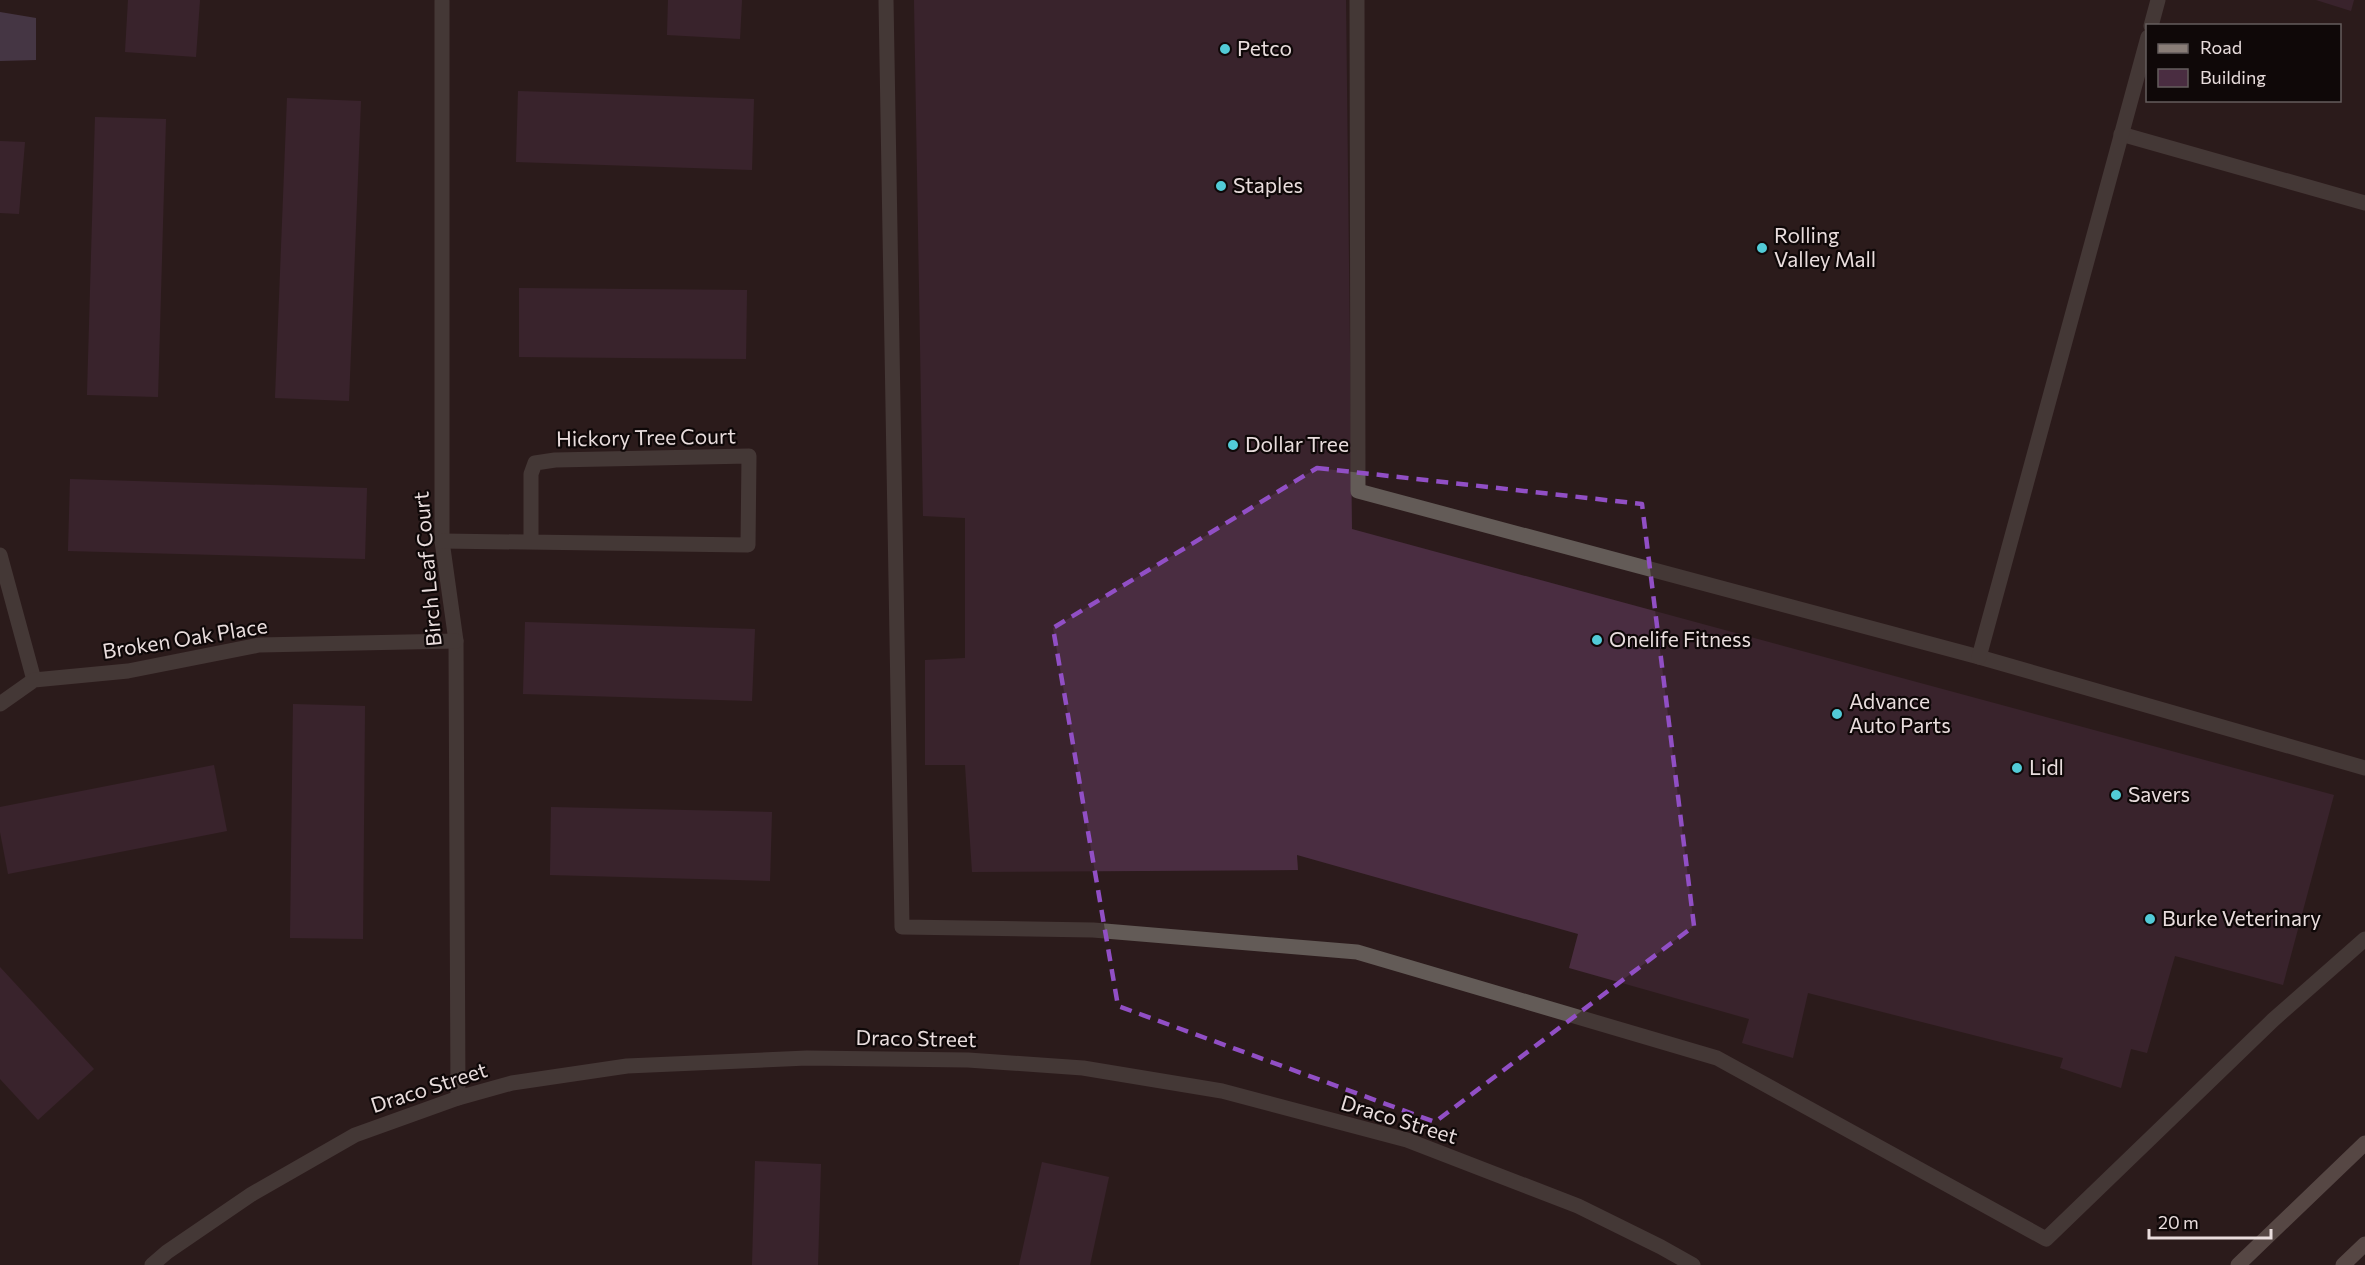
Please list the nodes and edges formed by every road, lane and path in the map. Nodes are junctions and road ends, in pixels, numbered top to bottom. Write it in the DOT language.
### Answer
graph roads {
  1 [pos="886,0"];
  2 [pos="1357,0"];
  3 [pos="2158,0"];
  4 [pos="442,1"];
  5 [pos="2152,24"];
  6 [pos="2146,44"];
  7 [pos="2121,134"];
  8 [pos="2365,203"];
  9 [pos="442,541"];
  10 [pos="531,542"];
  11 [pos="0,555"];
  12 [pos="456,641"];
  13 [pos="1979,657"];
  14 [pos="34,680"];
  15 [pos="0,704"];
  16 [pos="2365,768"];
  17 [pos="2365,939"];
  18 [pos="458,1098"];
  19 [pos="2365,1143"];
  20 [pos="2365,1244"];
  21 [pos="152,1265"];
  22 [pos="1693,1265"];
  23 [pos="2238,1265"];
  24 [pos="2343,1265"];
  1 -- 17 [label="street"];
  2 -- 13 [label="street"];
  3 -- 5 [label="street"];
  4 -- 9 [label="street, Birch Leaf Court"];
  6 -- 7 [label="street"];
  7 -- 8 [label="street"];
  7 -- 13 [label="street"];
  9 -- 10 [label="street, Hickory Tree Court"];
  9 -- 12 [label="street, Birch Leaf Court"];
  10 -- 10 [label="street, Hickory Tree Court"];
  11 -- 14 [label="street"];
  12 -- 14 [label="street, Broken Oak Place"];
  12 -- 18 [label="street, Birch Leaf Court"];
  13 -- 16 [label="street"];
  14 -- 15 [label="street, Broken Oak Place"];
  18 -- 21 [label="street, Draco Street"];
  18 -- 22 [label="street, Draco Street"];
  19 -- 23 [label="street"];
  20 -- 24 [label="street"];
}
